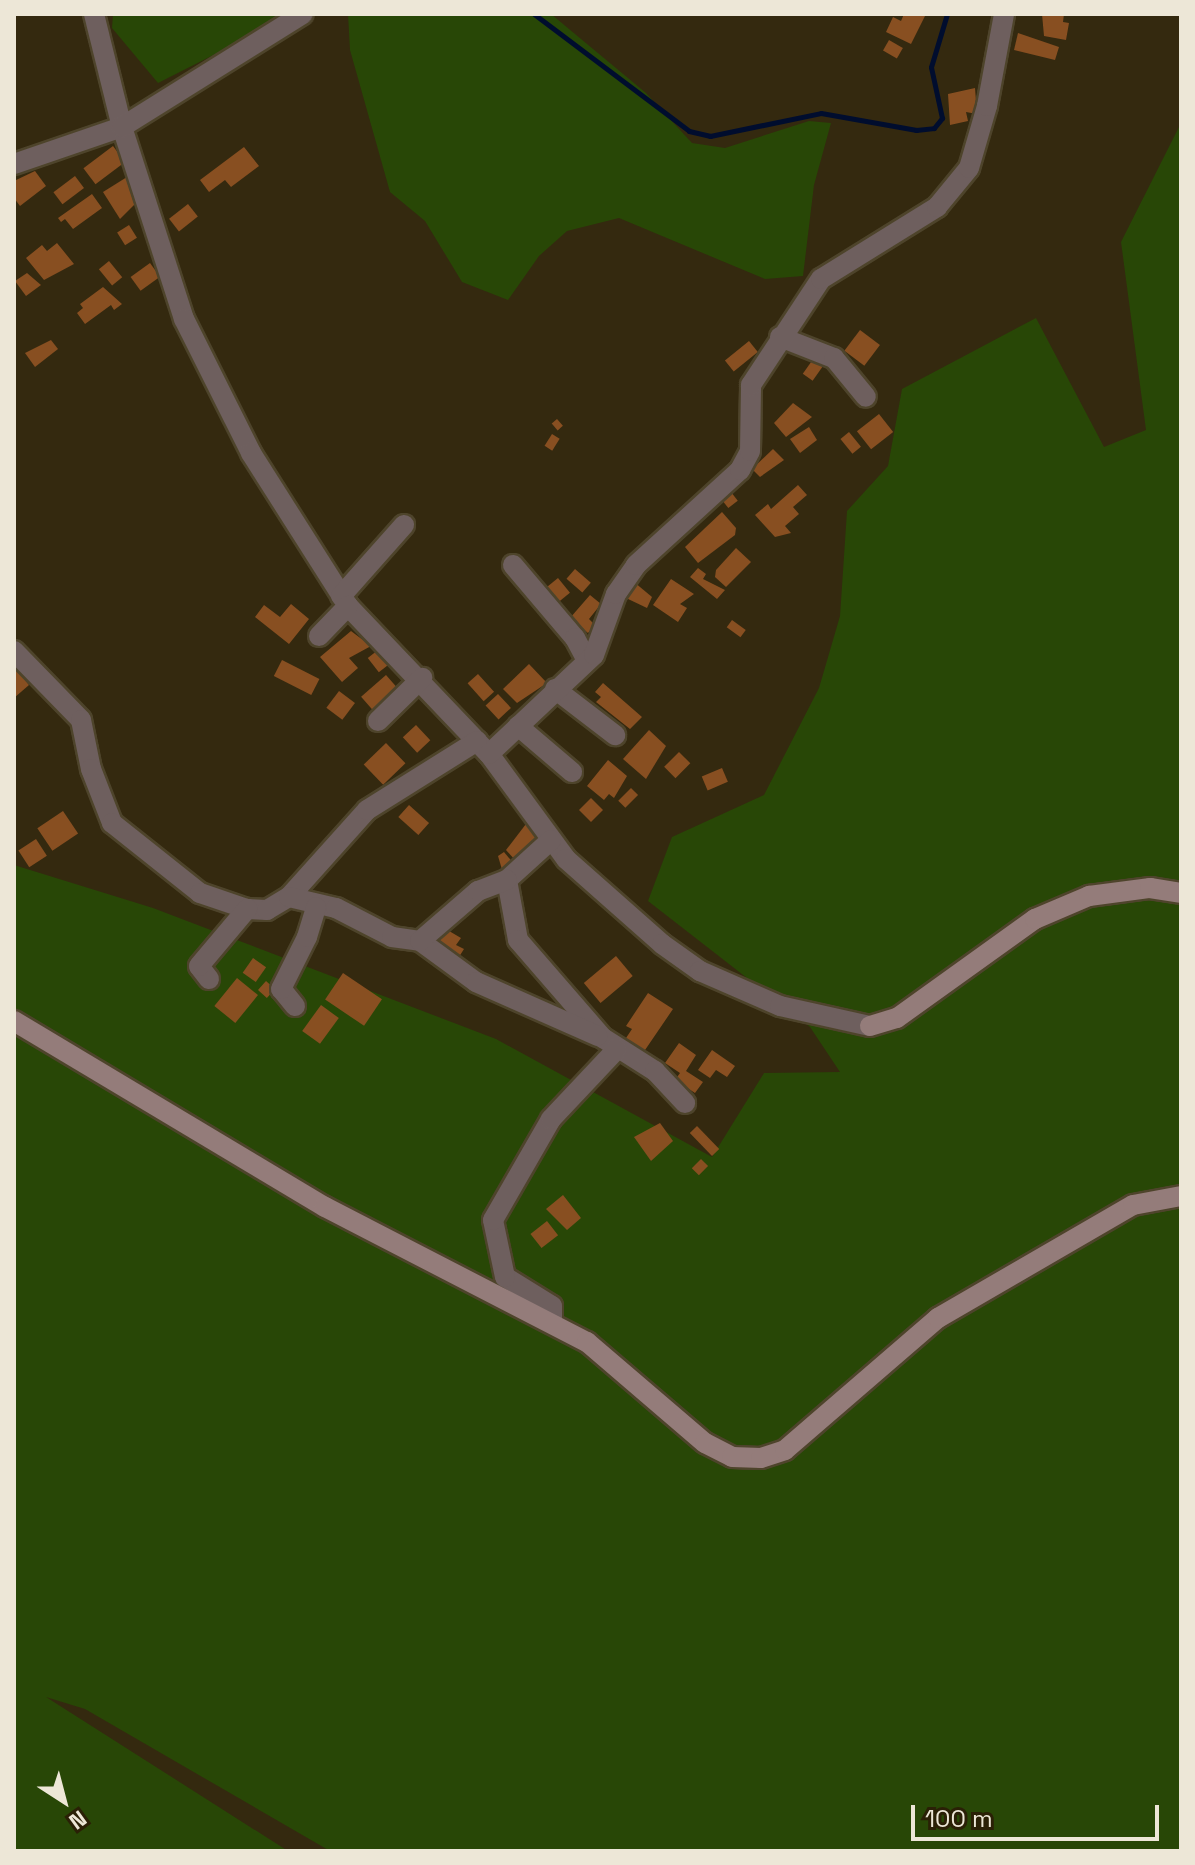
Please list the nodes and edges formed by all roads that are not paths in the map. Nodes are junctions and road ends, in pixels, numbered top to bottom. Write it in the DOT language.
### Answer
graph roads {
  1 [pos="94,14"];
  2 [pos="303,14"];
  3 [pos="1004,14"];
  4 [pos="122,127"];
  5 [pos="14,164"];
  6 [pos="780,337"];
  7 [pos="866,397"];
  8 [pos="404,525"];
  9 [pos="513,565"];
  10 [pos="345,601"];
  11 [pos="319,636"];
  12 [pos="14,651"];
  13 [pos="587,661"];
  14 [pos="422,678"];
  15 [pos="555,689"];
  16 [pos="378,721"];
  17 [pos="518,726"];
  18 [pos="615,735"];
  19 [pos="483,747"];
  20 [pos="572,772"];
  21 [pos="551,840"];
  22 [pos="507,880"];
  23 [pos="1181,893"];
  24 [pos="289,897"];
  25 [pos="316,907"];
  26 [pos="247,909"];
  27 [pos="420,941"];
  28 [pos="209,979"];
  29 [pos="295,1006"];
  30 [pos="14,1021"];
  31 [pos="610,1043"];
  32 [pos="685,1103"];
  33 [pos="1181,1196"];
  34 [pos="552,1323"];
  1 -- 4 [label="street"];
  2 -- 4 [label="street"];
  3 -- 6 [label="street"];
  4 -- 5 [label="street"];
  4 -- 10 [label="street"];
  6 -- 7 [label="street"];
  6 -- 13 [label="street"];
  8 -- 10 [label="street"];
  9 -- 13 [label="street"];
  10 -- 11 [label="street"];
  10 -- 14 [label="street"];
  12 -- 26 [label="street"];
  13 -- 15 [label="street"];
  14 -- 16 [label="street"];
  14 -- 19 [label="street"];
  15 -- 17 [label="street"];
  15 -- 18 [label="street"];
  17 -- 19 [label="street"];
  17 -- 20 [label="street"];
  19 -- 21 [label="street"];
  19 -- 24 [label="street"];
  21 -- 22 [label="street"];
  21 -- 23 [label="street"];
  22 -- 27 [label="street"];
  22 -- 31 [label="street"];
  24 -- 25 [label="street"];
  24 -- 26 [label="street"];
  25 -- 27 [label="street"];
  25 -- 29 [label="street"];
  26 -- 28 [label="street"];
  27 -- 31 [label="street"];
  30 -- 34 [label="street"];
  31 -- 32 [label="street"];
  31 -- 34 [label="street"];
  33 -- 34 [label="street"];
}
